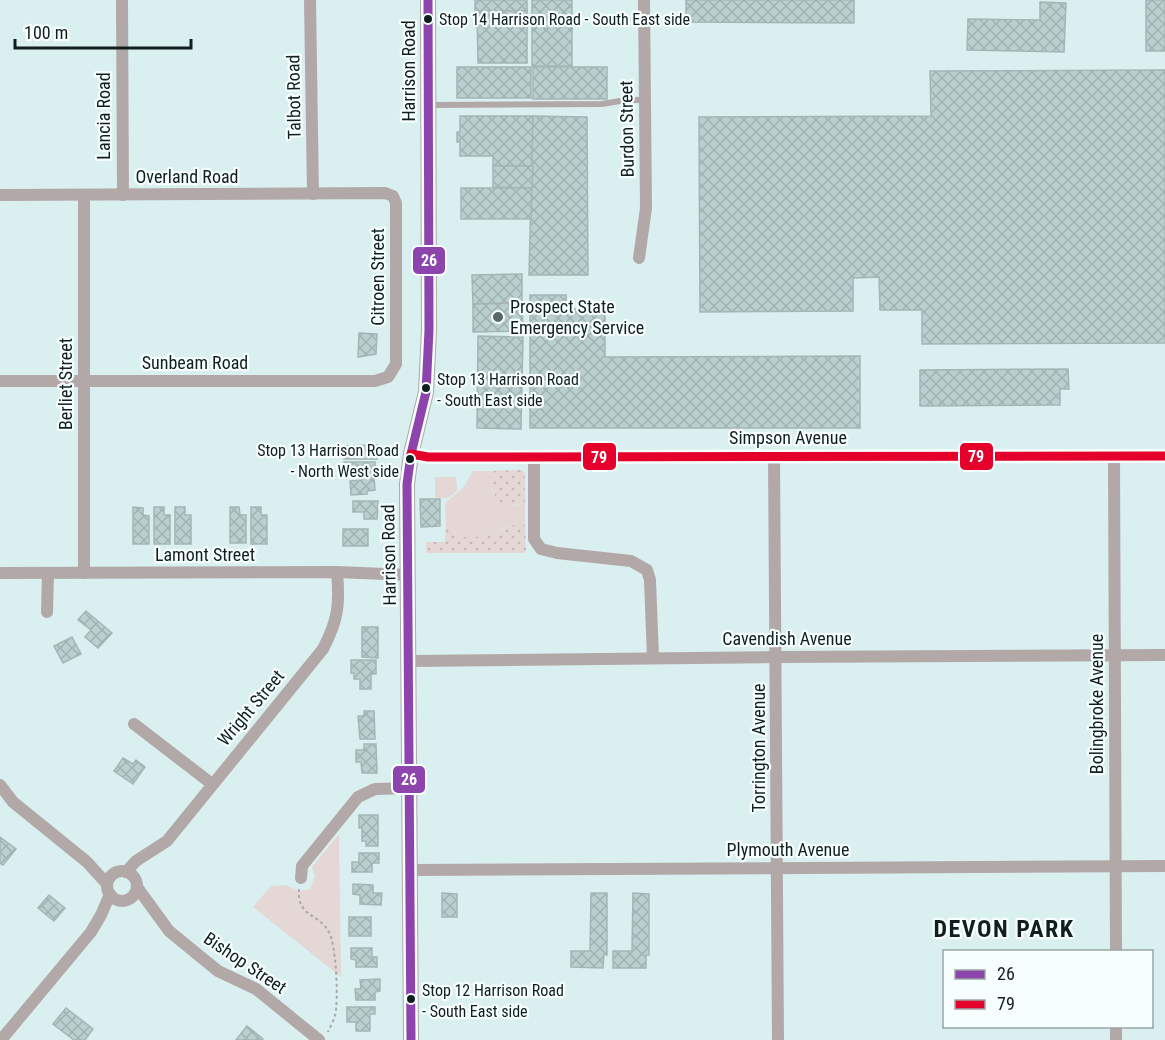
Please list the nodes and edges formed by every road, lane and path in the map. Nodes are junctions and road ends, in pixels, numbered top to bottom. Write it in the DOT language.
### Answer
graph roads {
  1 [pos="122,0"];
  2 [pos="310,0"];
  3 [pos="428,0"];
  4 [pos="644,0"];
  5 [pos="645,100"];
  6 [pos="428,105"];
  7 [pos="374,193"];
  8 [pos="313,194"];
  9 [pos="0,195"];
  10 [pos="84,195"];
  11 [pos="123,195"];
  12 [pos="639,258"];
  13 [pos="388,377"];
  14 [pos="83,380"];
  15 [pos="0,381"];
  16 [pos="411,454"];
  17 [pos="534,456"];
  18 [pos="1114,456"];
  19 [pos="1165,456"];
  20 [pos="774,457"];
  21 [pos="337,572"];
  22 [pos="0,573"];
  23 [pos="48,573"];
  24 [pos="84,573"];
  25 [pos="409,575"];
  26 [pos="47,612"];
  27 [pos="1165,655"];
  28 [pos="1114,656"];
  29 [pos="776,657"];
  30 [pos="653,658"];
  31 [pos="410,661"];
  32 [pos="134,724"];
  33 [pos="212,784"];
  34 [pos="0,785"];
  35 [pos="410,788"];
  36 [pos="87,862"];
  37 [pos="1115,866"];
  38 [pos="1165,866"];
  39 [pos="777,868"];
  40 [pos="411,870"];
  41 [pos="128,877"];
  42 [pos="301,878"];
  43 [pos="112,893"];
  44 [pos="130,898"];
  45 [pos="154,913"];
  46 [pos="1116,950"];
  47 [pos="323,1037"];
  48 [pos="1,1040"];
  49 [pos="411,1040"];
  50 [pos="778,1040"];
  1 -- 11 [label="street, Lancia Road"];
  2 -- 8 [label="street, Talbot Road"];
  3 -- 6 [label="street, Harrison Road"];
  4 -- 5 [label="street, Burdon Street"];
  5 -- 6 [label="lane"];
  5 -- 12 [label="street, Burdon Street"];
  6 -- 16 [label="street, Harrison Road"];
  7 -- 8 [label="street, Overland Road"];
  7 -- 13 [label="street, Citroen Street"];
  8 -- 11 [label="street, Overland Road"];
  9 -- 10 [label="street, Overland Road"];
  10 -- 11 [label="street, Overland Road"];
  10 -- 14 [label="street, Berliet Street"];
  13 -- 14 [label="street, Sunbeam Road"];
  14 -- 15 [label="street, Sunbeam Road"];
  14 -- 24 [label="street, Berliet Street"];
  16 -- 17 [label="street, Simpson Avenue"];
  16 -- 25 [label="street, Harrison Road"];
  17 -- 20 [label="street, Simpson Avenue"];
  17 -- 30 [label="street"];
  18 -- 19 [label="street, Simpson Avenue"];
  18 -- 20 [label="street, Simpson Avenue"];
  18 -- 28 [label="street, Bolingbroke Avenue"];
  20 -- 29 [label="street, Torrington Avenue"];
  21 -- 24 [label="street, Lamont Street"];
  21 -- 25 [label="street, Lamont Street"];
  21 -- 33 [label="street, Wright Street"];
  22 -- 23 [label="street, Lamont Street"];
  23 -- 24 [label="street, Lamont Street"];
  23 -- 26 [label="street"];
  25 -- 31 [label="street, Harrison Road"];
  27 -- 28 [label="street, Cavendish Avenue"];
  28 -- 29 [label="street, Cavendish Avenue"];
  28 -- 37 [label="street, Bolingbroke Avenue"];
  29 -- 30 [label="street, Cavendish Avenue"];
  29 -- 39 [label="street, Torrington Avenue"];
  30 -- 31 [label="street, Cavendish Avenue"];
  31 -- 35 [label="street, Harrison Road"];
  32 -- 33 [label="street"];
  33 -- 41 [label="street, Wright Street"];
  34 -- 36 [label="street"];
  35 -- 40 [label="street, Harrison Road"];
  35 -- 42 [label="street"];
  36 -- 41 [label="street"];
  36 -- 43 [label="street"];
  37 -- 38 [label="street, Plymouth Avenue"];
  37 -- 39 [label="street, Plymouth Avenue"];
  37 -- 46 [label="street, Bolingbroke Avenue"];
  39 -- 40 [label="street, Plymouth Avenue"];
  39 -- 50 [label="street, Torrington Avenue"];
  40 -- 49 [label="street, Harrison Road"];
  41 -- 43 [label="street"];
  41 -- 44 [label="street"];
  41 -- 45 [label="street, Bishop Street"];
  42 -- 47 [label="path"];
  43 -- 44 [label="street"];
  43 -- 48 [label="street"];
  44 -- 45 [label="street, Bishop Street"];
  45 -- 47 [label="street, Bishop Street"];
}
